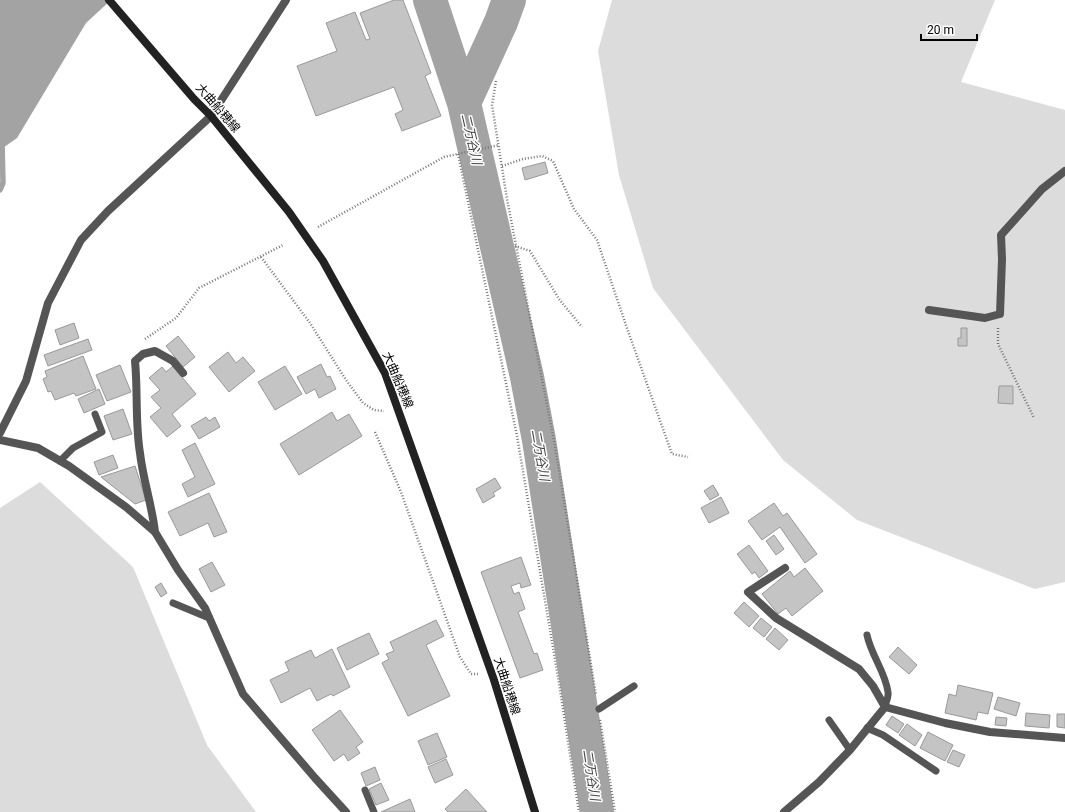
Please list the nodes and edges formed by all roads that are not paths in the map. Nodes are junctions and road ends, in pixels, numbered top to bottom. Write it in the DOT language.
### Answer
graph roads {
  1 [pos="109,0"];
  2 [pos="286,0"];
  3 [pos="211,116"];
  4 [pos="1065,171"];
  5 [pos="929,310"];
  6 [pos="183,372"];
  7 [pos="95,414"];
  8 [pos="0,433"];
  9 [pos="0,440"];
  10 [pos="60,461"];
  11 [pos="155,532"];
  12 [pos="785,568"];
  13 [pos="173,603"];
  14 [pos="209,618"];
  15 [pos="867,635"];
  16 [pos="634,686"];
  17 [pos="885,707"];
  18 [pos="598,710"];
  19 [pos="828,720"];
  20 [pos="867,728"];
  21 [pos="1065,738"];
  22 [pos="850,750"];
  23 [pos="936,771"];
  24 [pos="365,790"];
  25 [pos="346,812"];
  26 [pos="374,812"];
  27 [pos="535,812"];
  28 [pos="784,812"];
  1 -- 3 [label="main road, 大曲船穂線"];
  2 -- 3 [label="street"];
  3 -- 8 [label="street"];
  3 -- 27 [label="main road, 大曲船穂線"];
  4 -- 5 [label="street"];
  6 -- 11 [label="street"];
  7 -- 10 [label="lane"];
  9 -- 10 [label="street"];
  10 -- 11 [label="street"];
  11 -- 14 [label="street"];
  12 -- 17 [label="street"];
  13 -- 14 [label="lane"];
  14 -- 25 [label="street"];
  15 -- 17 [label="lane"];
  16 -- 18 [label="lane"];
  17 -- 20 [label="street"];
  17 -- 21 [label="street"];
  19 -- 22 [label="lane"];
  20 -- 22 [label="street"];
  20 -- 23 [label="lane"];
  22 -- 28 [label="street"];
  24 -- 26 [label="lane"];
}
